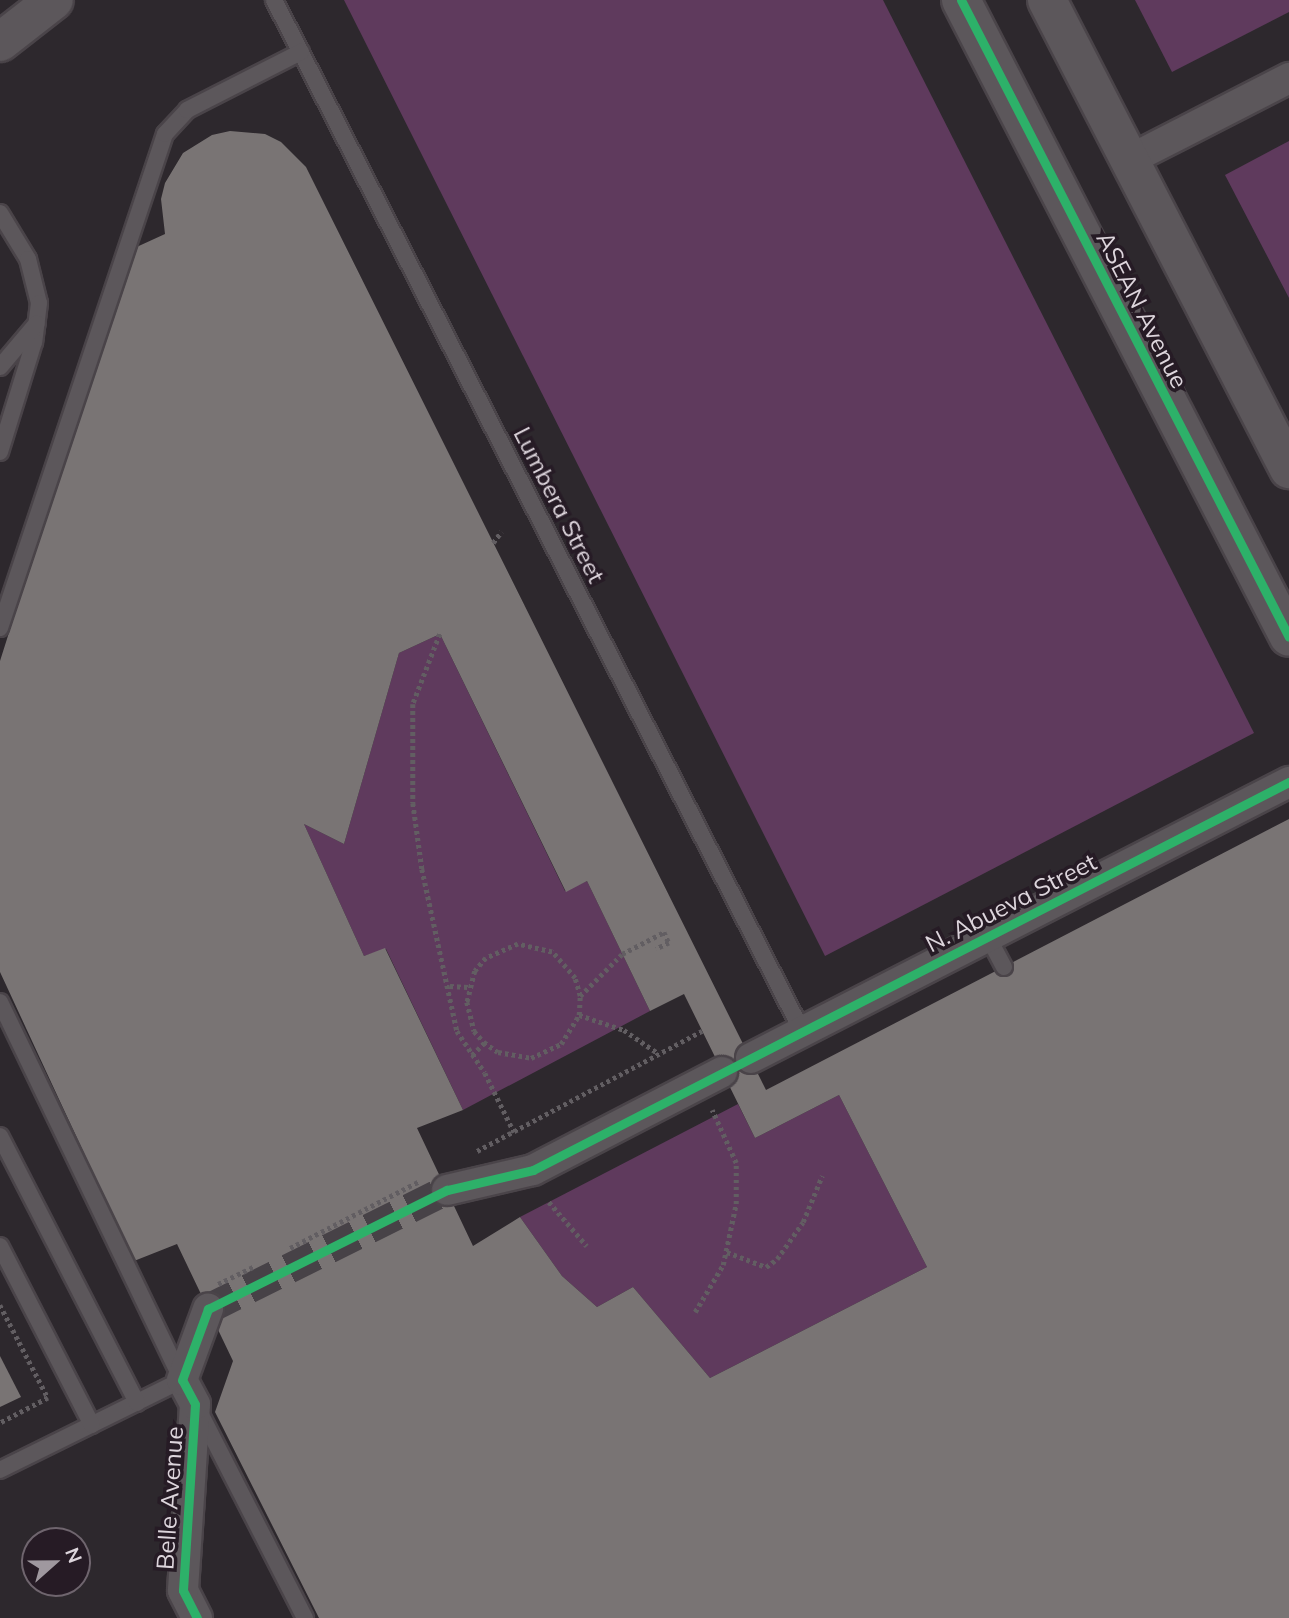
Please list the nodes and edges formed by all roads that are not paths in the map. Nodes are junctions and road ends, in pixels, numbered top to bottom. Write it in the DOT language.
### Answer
graph roads {
  1 [pos="54,0"];
  2 [pos="274,0"];
  3 [pos="961,0"];
  4 [pos="1047,0"];
  5 [pos="0,42"];
  6 [pos="301,52"];
  7 [pos="1289,78"];
  8 [pos="1131,159"];
  9 [pos="0,213"];
  10 [pos="38,322"];
  11 [pos="0,367"];
  12 [pos="0,453"];
  13 [pos="1289,470"];
  14 [pos="0,628"];
  15 [pos="1289,637"];
  16 [pos="1289,782"];
  17 [pos="988,937"];
  18 [pos="1004,967"];
  19 [pos="0,1002"];
  20 [pos="802,1031"];
  21 [pos="751,1058"];
  22 [pos="711,1078"];
  23 [pos="0,1136"];
  24 [pos="437,1183"];
  25 [pos="0,1245"];
  26 [pos="208,1309"];
  27 [pos="189,1392"];
  28 [pos="137,1403"];
  29 [pos="92,1425"];
  30 [pos="0,1470"];
  31 [pos="197,1618"];
  32 [pos="304,1618"];
  1 -- 5 [label="street"];
  2 -- 6 [label="lane, Lumbera Street"];
  3 -- 15 [label="street, ASEAN Avenue"];
  4 -- 8 [label="street"];
  6 -- 14 [label="lane"];
  6 -- 20 [label="lane, Lumbera Street"];
  7 -- 8 [label="street"];
  8 -- 13 [label="street"];
  9 -- 10 [label="lane"];
  10 -- 11 [label="lane"];
  10 -- 12 [label="lane"];
  16 -- 17 [label="street, N. Abueva Street"];
  17 -- 18 [label="lane"];
  17 -- 20 [label="street, N. Abueva Street"];
  19 -- 27 [label="lane"];
  20 -- 21 [label="street, N. Abueva Street"];
  22 -- 24 [label="street"];
  23 -- 28 [label="lane"];
  25 -- 29 [label="lane"];
  26 -- 27 [label="street"];
  27 -- 28 [label="lane"];
  27 -- 31 [label="street, Belle Avenue"];
  27 -- 32 [label="lane"];
  28 -- 29 [label="lane"];
  29 -- 30 [label="lane"];
}
